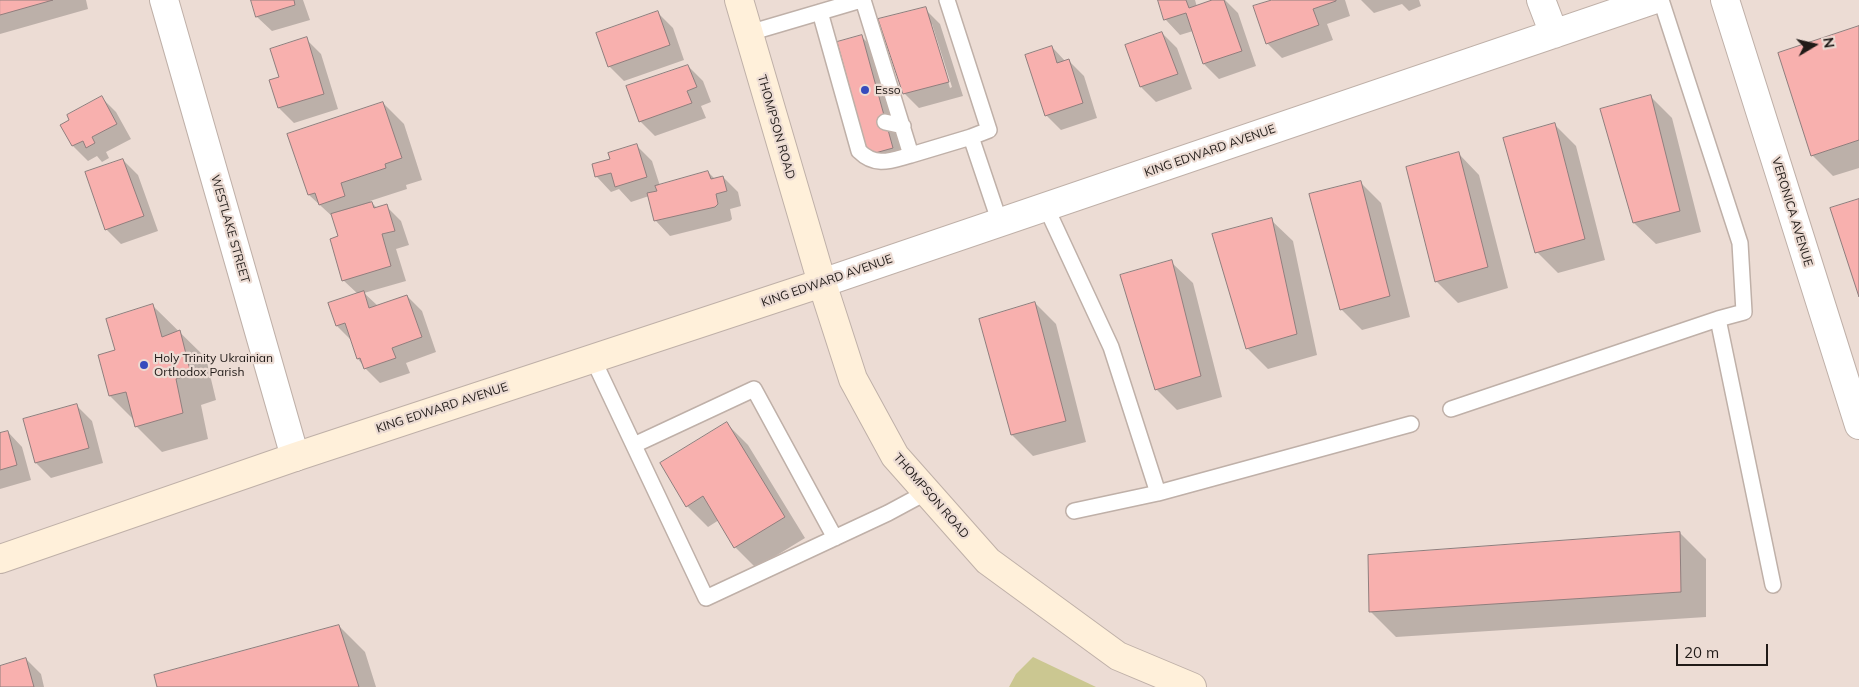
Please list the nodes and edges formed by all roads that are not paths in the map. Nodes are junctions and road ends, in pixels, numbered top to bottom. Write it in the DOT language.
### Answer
graph roads {
  1 [pos="164,0"];
  2 [pos="739,0"];
  3 [pos="862,0"];
  4 [pos="947,0"];
  5 [pos="1541,0"];
  6 [pos="1653,0"];
  7 [pos="1661,0"];
  8 [pos="1725,0"];
  9 [pos="820,12"];
  10 [pos="749,34"];
  11 [pos="1554,34"];
  12 [pos="885,122"];
  13 [pos="903,126"];
  14 [pos="971,137"];
  15 [pos="911,154"];
  16 [pos="1046,207"];
  17 [pos="1000,223"];
  18 [pos="822,283"];
  19 [pos="1718,319"];
  20 [pos="593,359"];
  21 [pos="1451,409"];
  22 [pos="1410,424"];
  23 [pos="1859,425"];
  24 [pos="634,445"];
  25 [pos="295,457"];
  26 [pos="927,492"];
  27 [pos="1158,493"];
  28 [pos="1074,511"];
  29 [pos="835,538"];
  30 [pos="0,559"];
  31 [pos="1773,585"];
  32 [pos="1192,687"];
  1 -- 25 [label="street, WESTLAKE STREET"];
  2 -- 10 [label="street, THOMPSON ROAD"];
  3 -- 9 [label="lane"];
  3 -- 13 [label="lane"];
  4 -- 14 [label="lane"];
  5 -- 11 [label="street"];
  6 -- 11 [label="street, KING EDWARD AVENUE"];
  7 -- 19 [label="lane"];
  8 -- 23 [label="street, VERONICA AVENUE"];
  9 -- 10 [label="lane"];
  9 -- 15 [label="lane"];
  10 -- 18 [label="street, THOMPSON ROAD"];
  11 -- 16 [label="street, KING EDWARD AVENUE"];
  12 -- 13 [label="lane"];
  13 -- 15 [label="lane"];
  14 -- 15 [label="lane"];
  14 -- 17 [label="lane"];
  16 -- 17 [label="street, KING EDWARD AVENUE"];
  16 -- 27 [label="lane"];
  17 -- 18 [label="street, KING EDWARD AVENUE"];
  18 -- 20 [label="street, KING EDWARD AVENUE"];
  18 -- 26 [label="street, THOMPSON ROAD"];
  19 -- 21 [label="lane"];
  19 -- 31 [label="lane"];
  20 -- 24 [label="lane"];
  20 -- 25 [label="street, KING EDWARD AVENUE"];
  22 -- 27 [label="lane"];
  24 -- 29 [label="lane"];
  24 -- 29 [label="lane"];
  25 -- 30 [label="street, KING EDWARD AVENUE"];
  26 -- 29 [label="lane"];
  26 -- 32 [label="street, THOMPSON ROAD"];
  27 -- 28 [label="lane"];
}
